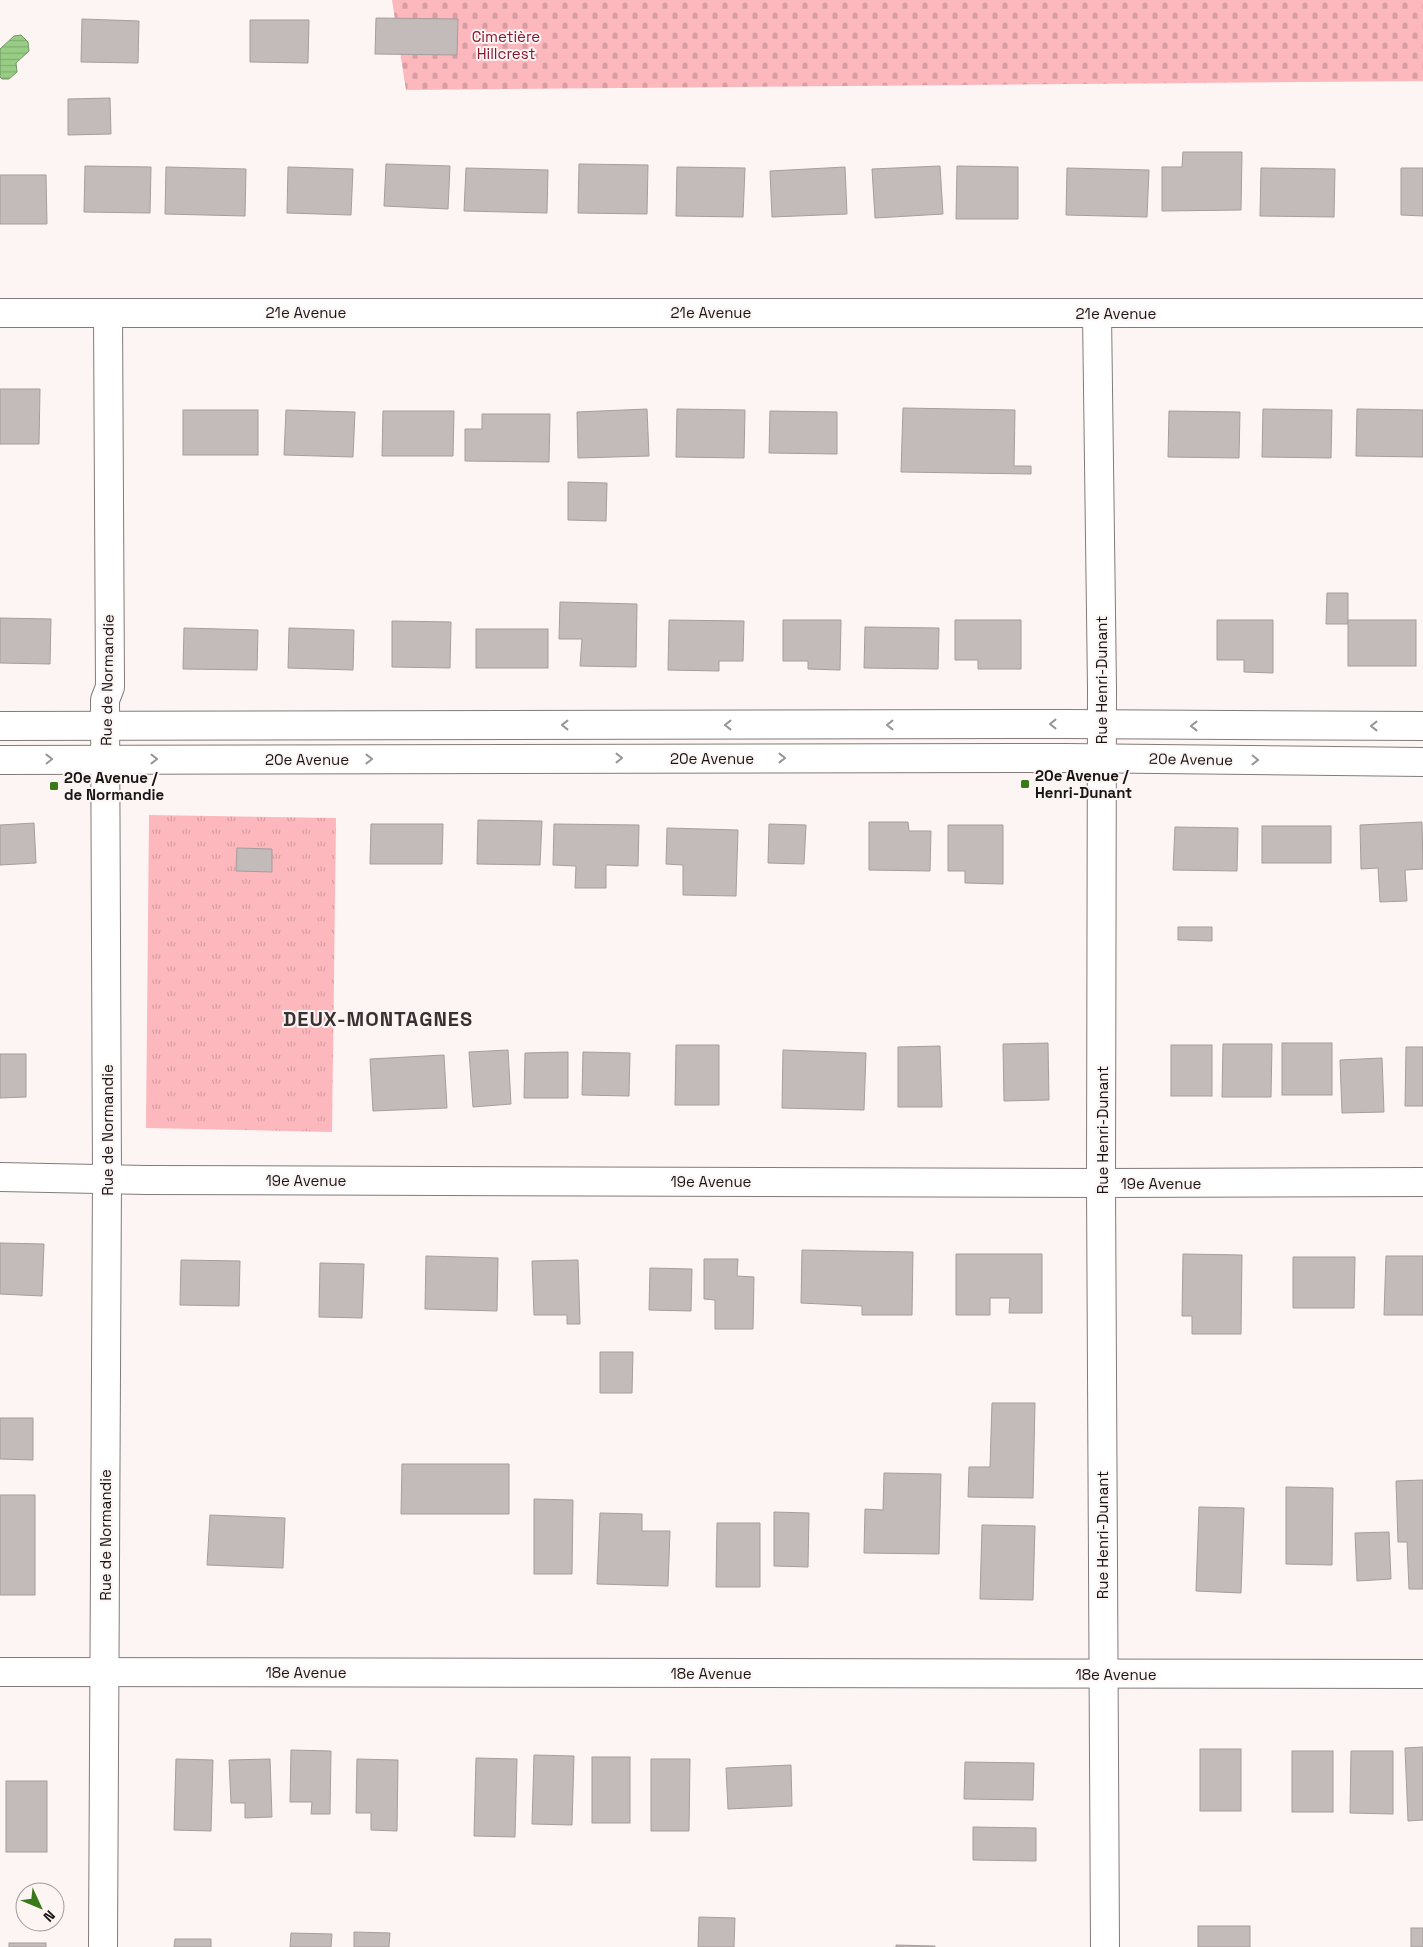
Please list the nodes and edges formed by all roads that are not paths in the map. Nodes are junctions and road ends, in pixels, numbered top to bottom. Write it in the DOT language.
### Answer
graph roads {
  1 [pos="0,313"];
  2 [pos="108,313"];
  3 [pos="1097,313"];
  4 [pos="1423,313"];
  5 [pos="1101,725"];
  6 [pos="0,726"];
  7 [pos="105,726"];
  8 [pos="1423,726"];
  9 [pos="1101,758"];
  10 [pos="106,759"];
  11 [pos="0,760"];
  12 [pos="1423,762"];
  13 [pos="0,1177"];
  14 [pos="107,1179"];
  15 [pos="1423,1182"];
  16 [pos="1101,1183"];
  17 [pos="103,1671"];
  18 [pos="0,1672"];
  19 [pos="1103,1674"];
  20 [pos="1423,1674"];
  21 [pos="103,1947"];
  22 [pos="1105,1947"];
  1 -- 2 [label="street, 21e Avenue"];
  2 -- 3 [label="street, 21e Avenue"];
  2 -- 7 [label="street, Rue de Normandie"];
  3 -- 4 [label="street, 21e Avenue"];
  3 -- 5 [label="street, Rue Henri-Dunant"];
  5 -- 7 [label="street, one-way"];
  8 -- 5 [label="street, one-way"];
  5 -- 9 [label="street, Rue Henri-Dunant"];
  6 -- 7 [label="street"];
  7 -- 10 [label="street, Rue de Normandie"];
  10 -- 9 [label="street, 20e Avenue, one-way"];
  9 -- 12 [label="street, 20e Avenue, one-way"];
  9 -- 16 [label="street, Rue Henri-Dunant"];
  11 -- 10 [label="street, 20e Avenue, one-way"];
  10 -- 14 [label="street, Rue de Normandie"];
  13 -- 14 [label="street, 19e Avenue"];
  14 -- 16 [label="street, 19e Avenue"];
  14 -- 17 [label="street, Rue de Normandie"];
  15 -- 16 [label="street, 19e Avenue"];
  16 -- 19 [label="street, Rue Henri-Dunant"];
  17 -- 18 [label="street, 18e Avenue"];
  17 -- 19 [label="street, 18e Avenue"];
  17 -- 21 [label="street, Rue de Normandie"];
  19 -- 20 [label="street, 18e Avenue"];
  19 -- 22 [label="street, Rue Henri-Dunant"];
}
